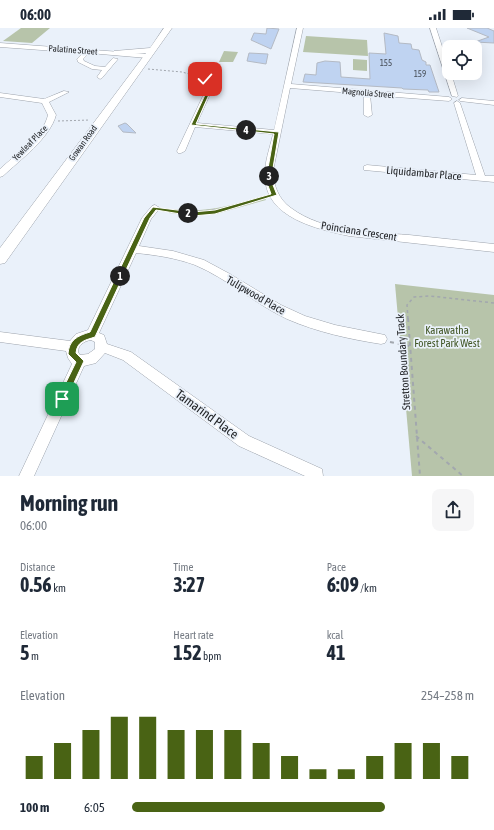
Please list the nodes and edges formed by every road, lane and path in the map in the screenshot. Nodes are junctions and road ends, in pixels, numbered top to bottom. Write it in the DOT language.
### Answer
graph roads {
  1 [pos="168,28"];
  2 [pos="300,28"];
  3 [pos="433,28"];
  4 [pos="0,45"];
  5 [pos="88,51"];
  6 [pos="149,53"];
  7 [pos="116,56"];
  8 [pos="107,69"];
  9 [pos="146,69"];
  10 [pos="100,77"];
  11 [pos="213,81"];
  12 [pos="287,86"];
  13 [pos="66,92"];
  14 [pos="367,93"];
  15 [pos="0,94"];
  16 [pos="456,100"];
  17 [pos="494,103"];
  18 [pos="47,104"];
  19 [pos="368,115"];
  20 [pos="90,120"];
  21 [pos="50,121"];
  22 [pos="193,125"];
  23 [pos="276,132"];
  24 [pos="181,151"];
  25 [pos="367,168"];
  26 [pos="0,174"];
  27 [pos="481,177"];
  28 [pos="494,179"];
  29 [pos="274,195"];
  30 [pos="155,208"];
  31 [pos="494,248"];
  32 [pos="132,249"];
  33 [pos="0,259"];
  34 [pos="494,303"];
  35 [pos="92,335"];
  36 [pos="0,337"];
  37 [pos="381,340"];
  38 [pos="409,346"];
  39 [pos="72,347"];
  40 [pos="102,347"];
  41 [pos="80,361"];
  42 [pos="416,436"];
  43 [pos="317,474"];
  44 [pos="26,476"];
  45 [pos="420,476"];
  46 [pos="463,476"];
  1 -- 6 [label="main road, Gowan Road"];
  2 -- 12 [label="street, Poinciana Crescent"];
  3 -- 16 [label="street, Liquidambar Place"];
  4 -- 5 [label="street, Palatine Street"];
  5 -- 7 [label="street, Palatine Street"];
  5 -- 8 [label="street"];
  6 -- 7 [label="main road"];
  6 -- 33 [label="main road, Gowan Road"];
  7 -- 8 [label="street"];
  8 -- 10 [label="street"];
  9 -- 11 [label="path"];
  11 -- 22 [label="street"];
  12 -- 14 [label="street, Magnolia Street"];
  12 -- 23 [label="street, Poinciana Crescent"];
  13 -- 18 [label="street"];
  14 -- 16 [label="street, Magnolia Street"];
  14 -- 19 [label="street"];
  15 -- 18 [label="street"];
  16 -- 17 [label="street, Magnolia Street"];
  16 -- 27 [label="street, Liquidambar Place"];
  18 -- 21 [label="street, Yewleaf Place"];
  20 -- 21 [label="path"];
  21 -- 26 [label="street, Yewleaf Place"];
  22 -- 23 [label="street"];
  22 -- 24 [label="street"];
  23 -- 29 [label="street, Poinciana Crescent"];
  25 -- 27 [label="street, Liquidambar Place"];
  27 -- 28 [label="street, Liquidambar Place"];
  29 -- 30 [label="path"];
  29 -- 31 [label="street, Poinciana Crescent"];
  30 -- 32 [label="street"];
  32 -- 35 [label="street"];
  32 -- 37 [label="street, Tulipwood Place"];
  34 -- 38 [label="path, Stretton Boundary Track"];
  35 -- 39 [label="street"];
  35 -- 40 [label="street"];
  36 -- 39 [label="street"];
  37 -- 38 [label="path"];
  38 -- 42 [label="path, Stretton Boundary Track"];
  39 -- 41 [label="street"];
  40 -- 41 [label="street"];
  40 -- 43 [label="street, Tamarind Place"];
  41 -- 44 [label="street"];
  42 -- 45 [label="path, Stretton Boundary Track"];
  42 -- 46 [label="path"];
}
